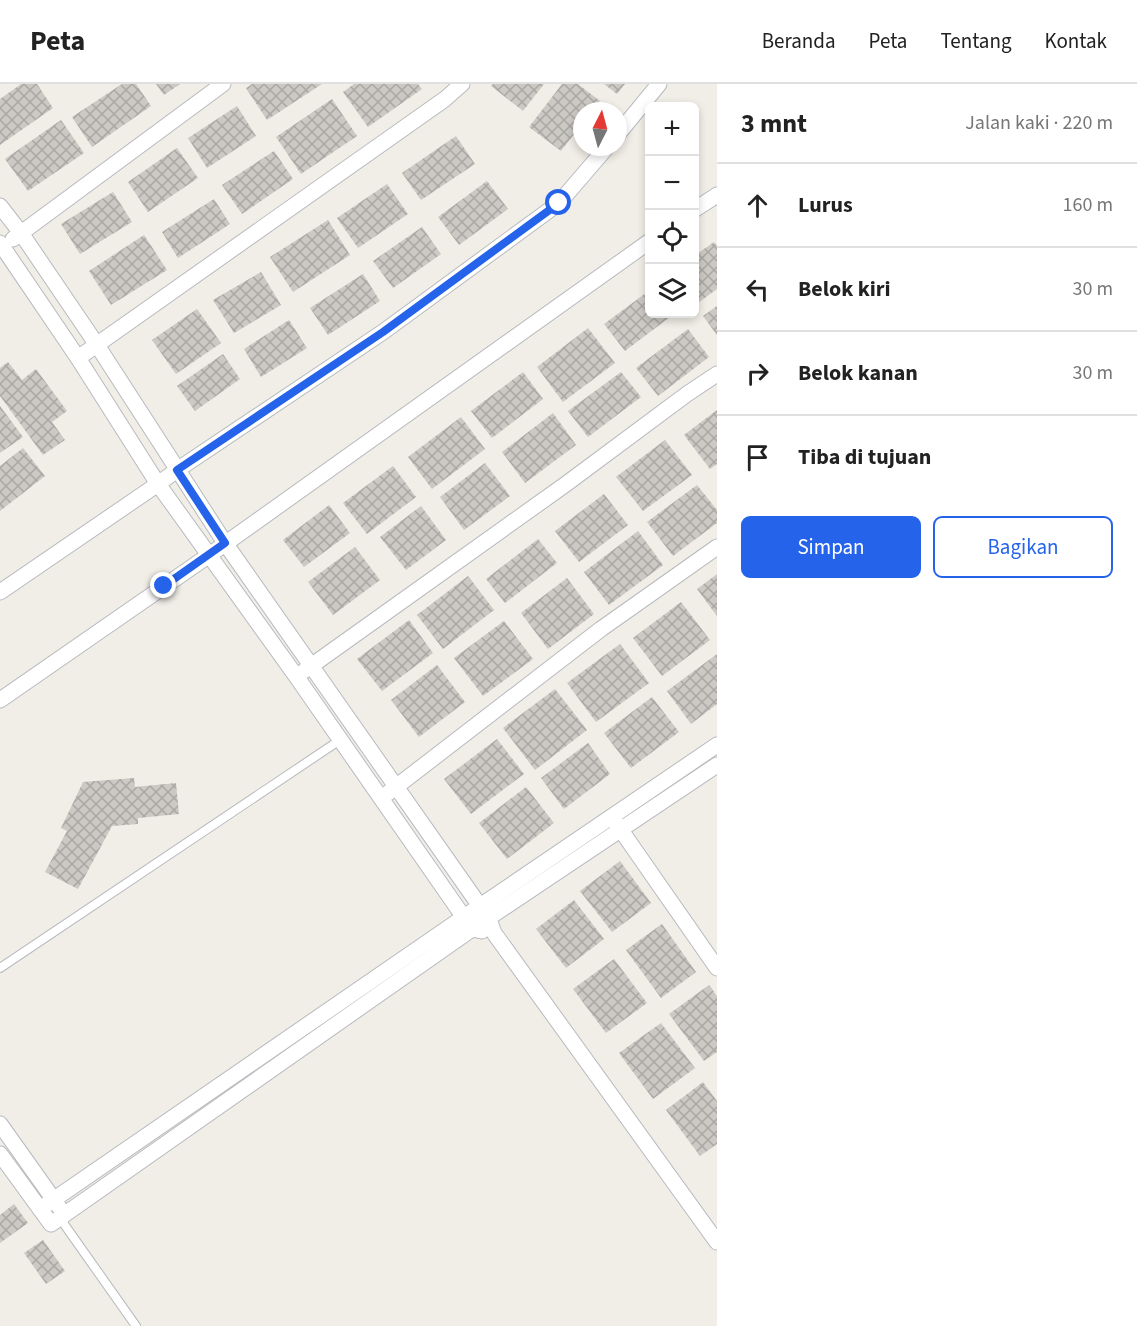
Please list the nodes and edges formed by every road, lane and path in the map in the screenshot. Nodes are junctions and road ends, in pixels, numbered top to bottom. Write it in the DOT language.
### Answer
graph roads {
  1 [pos="223,84"];
  2 [pos="462,84"];
  3 [pos="659,84"];
  4 [pos="627,123"];
  5 [pos="600,156"];
  6 [pos="717,195"];
  7 [pos="0,206"];
  8 [pos="699,207"];
  9 [pos="21,233"];
  10 [pos="1,245"];
  11 [pos="645,245"];
  12 [pos="97,345"];
  13 [pos="78,358"];
  14 [pos="717,374"];
  15 [pos="177,470"];
  16 [pos="158,484"];
  17 [pos="225,543"];
  18 [pos="717,548"];
  19 [pos="208,556"];
  20 [pos="0,592"];
  21 [pos="310,666"];
  22 [pos="296,676"];
  23 [pos="0,700"];
  24 [pos="340,740"];
  25 [pos="717,746"];
  26 [pos="717,765"];
  27 [pos="396,787"];
  28 [pos="380,798"];
  29 [pos="616,823"];
  30 [pos="488,920"];
  31 [pos="468,923"];
  32 [pos="0,968"];
  33 [pos="717,968"];
  34 [pos="0,1124"];
  35 [pos="0,1154"];
  36 [pos="54,1200"];
  37 [pos="40,1209"];
  38 [pos="59,1221"];
  39 [pos="717,1242"];
  40 [pos="136,1326"];
  1 -- 9 [label="street"];
  2 -- 12 [label="street"];
  3 -- 4 [label="street"];
  5 -- 15 [label="street"];
  6 -- 8 [label="street"];
  7 -- 9 [label="street"];
  9 -- 10 [label="street"];
  9 -- 12 [label="street"];
  10 -- 13 [label="street"];
  11 -- 17 [label="street"];
  12 -- 13 [label="street"];
  12 -- 15 [label="street"];
  13 -- 16 [label="street"];
  14 -- 21 [label="street"];
  15 -- 16 [label="street"];
  15 -- 17 [label="street"];
  16 -- 19 [label="street"];
  16 -- 20 [label="street"];
  17 -- 19 [label="street"];
  17 -- 21 [label="street"];
  18 -- 27 [label="street"];
  19 -- 22 [label="street"];
  19 -- 23 [label="street"];
  21 -- 22 [label="street"];
  21 -- 27 [label="street"];
  22 -- 24 [label="street"];
  24 -- 28 [label="street"];
  24 -- 32 [label="lane"];
  25 -- 29 [label="street"];
  26 -- 29 [label="street"];
  27 -- 28 [label="street"];
  27 -- 30 [label="street"];
  28 -- 31 [label="street"];
  29 -- 30 [label="street"];
  29 -- 33 [label="street"];
  30 -- 31 [label="street"];
  30 -- 31 [label="street"];
  30 -- 39 [label="street"];
  31 -- 36 [label="street"];
  31 -- 38 [label="street"];
  34 -- 36 [label="street"];
  35 -- 37 [label="street"];
  36 -- 37 [label="street"];
  36 -- 38 [label="street"];
  37 -- 38 [label="street"];
  38 -- 40 [label="lane"];
}
